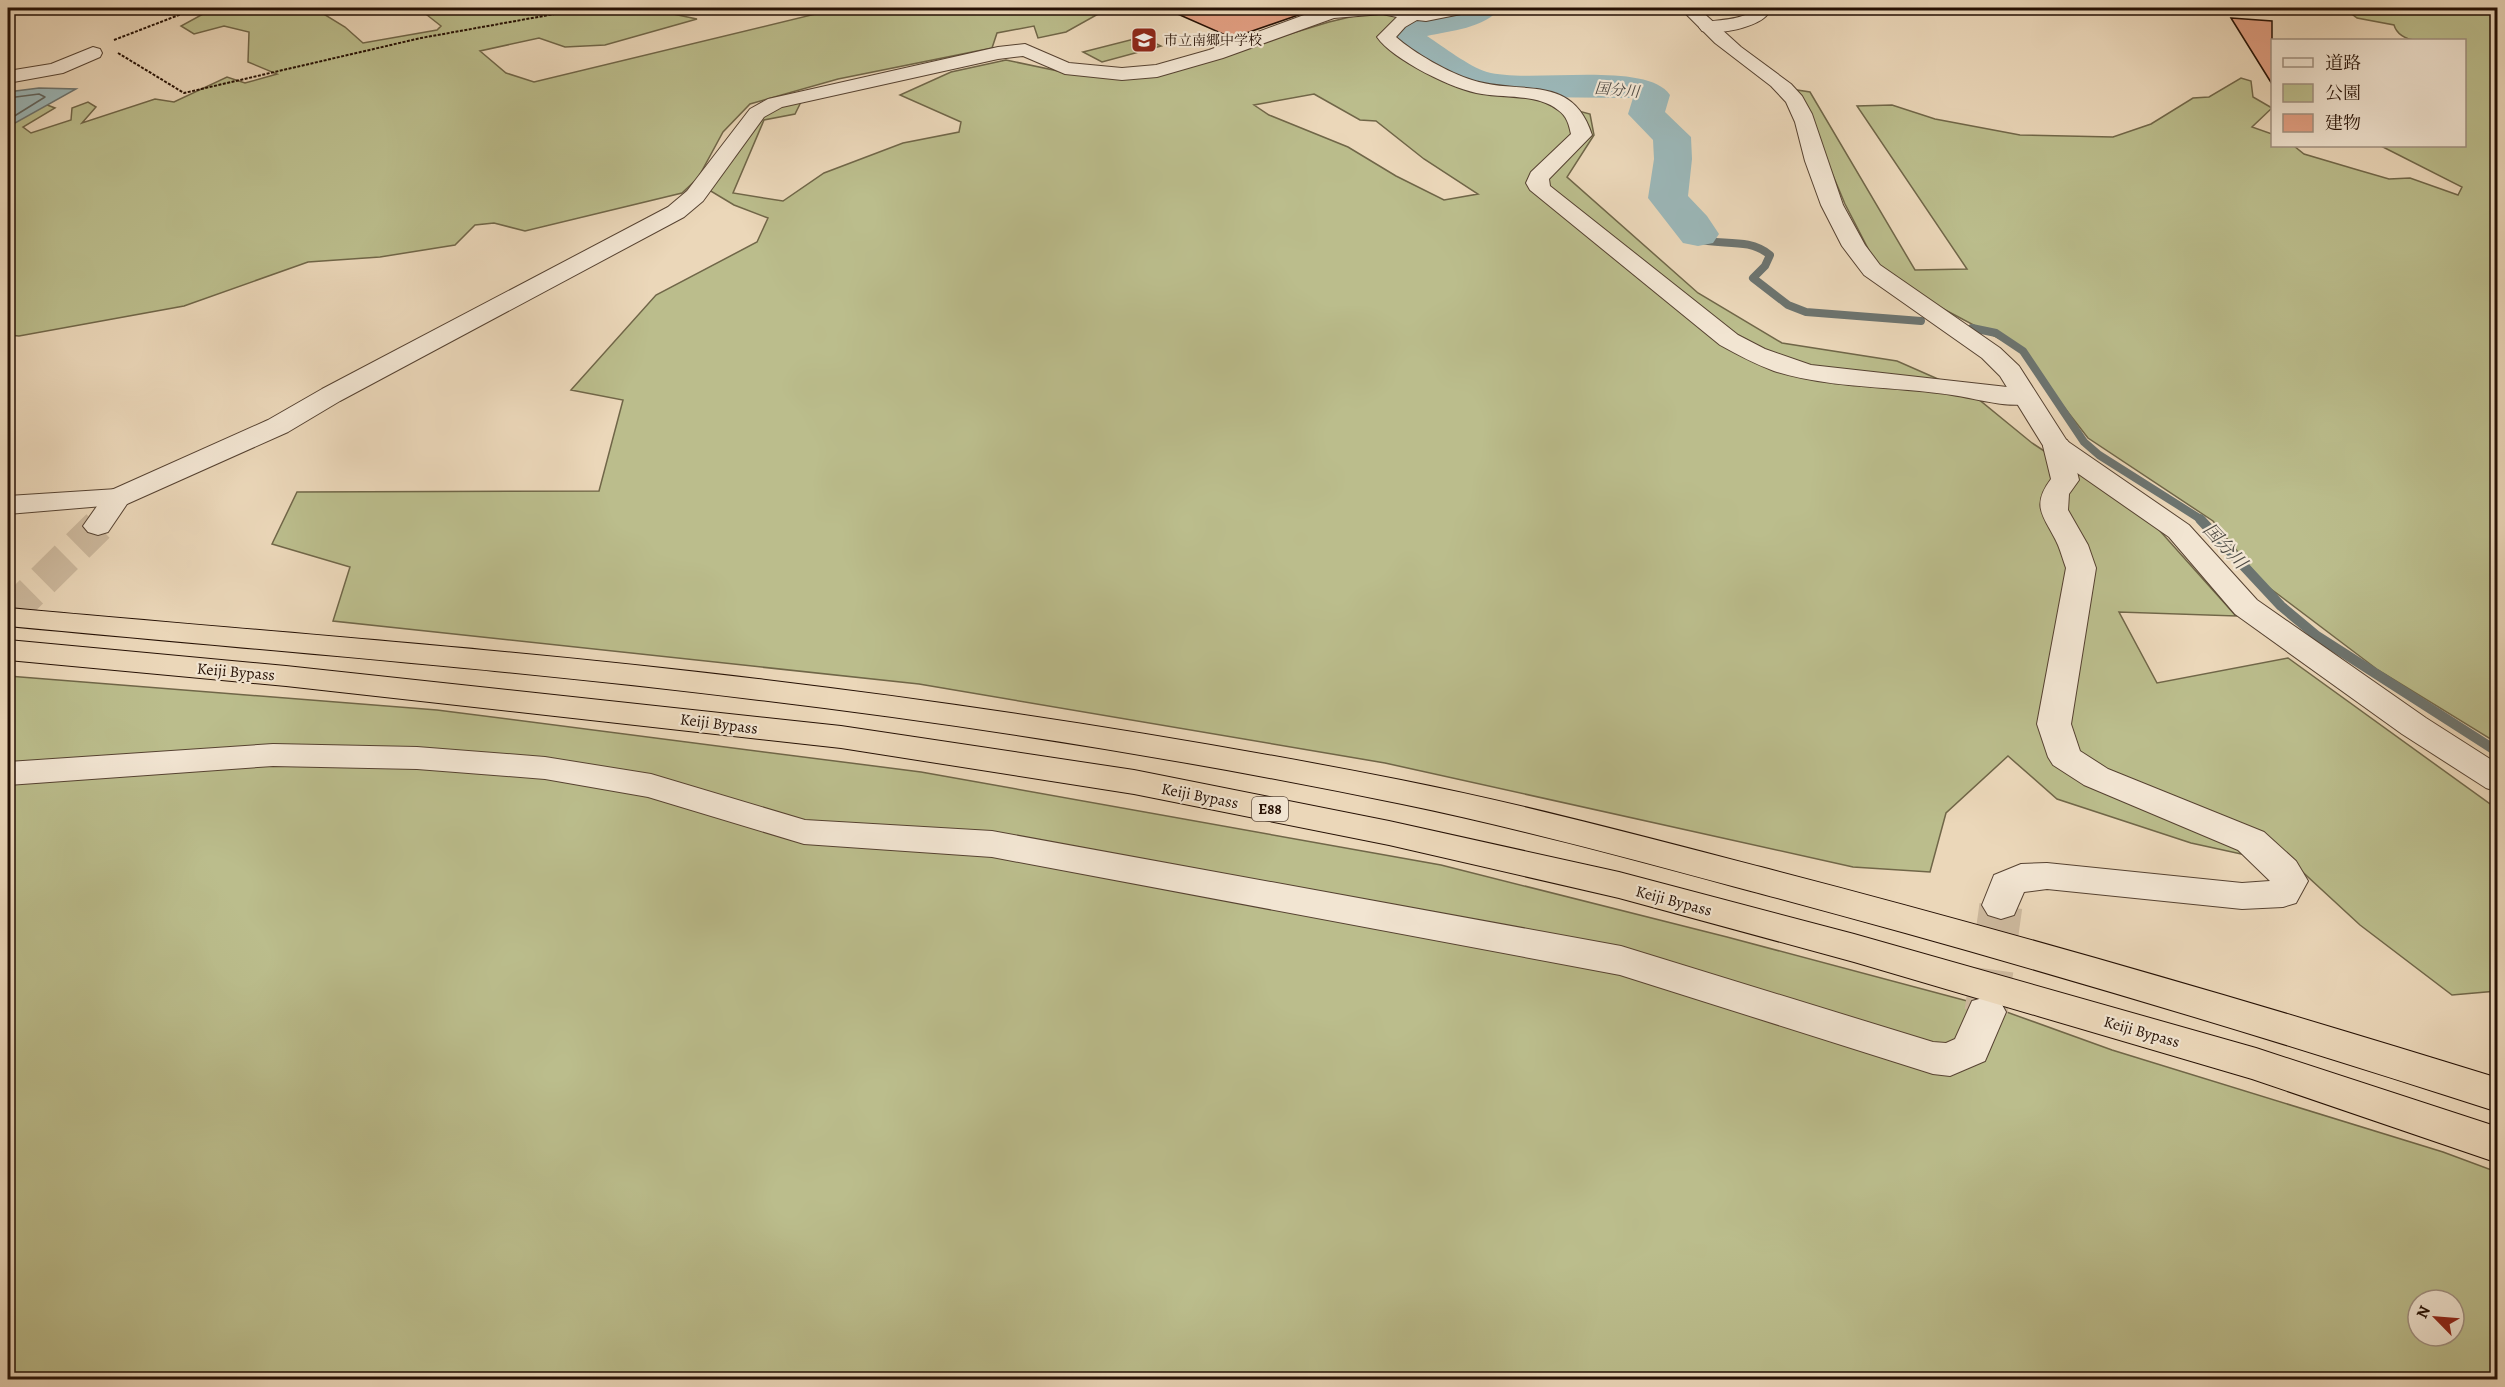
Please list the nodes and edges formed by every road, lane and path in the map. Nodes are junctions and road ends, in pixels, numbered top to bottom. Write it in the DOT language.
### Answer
graph roads {
  1 [pos="197,8"];
  2 [pos="588,8"];
  3 [pos="1466,8"];
  4 [pos="1688,8"];
  5 [pos="1760,8"];
  6 [pos="1412,15"];
  7 [pos="1708,27"];
  8 [pos="93,53"];
  9 [pos="8,77"];
  10 [pos="2025,397"];
  11 [pos="2057,446"];
  12 [pos="117,498"];
  13 [pos="8,505"];
  14 [pos="98,526"];
  15 [pos="8,617"];
  16 [pos="8,650"];
  17 [pos="8,774"];
  18 [pos="2498,780"];
  19 [pos="2001,905"];
  20 [pos="1986,1012"];
  21 [pos="2498,1095"];
  22 [pos="2498,1145"];
  1 -- 8 [label="path"];
  2 -- 8 [label="path"];
  3 -- 6 [label="street"];
  4 -- 7 [label="street"];
  5 -- 7 [label="street"];
  6 -- 10 [label="street"];
  6 -- 12 [label="street"];
  7 -- 10 [label="street"];
  8 -- 9 [label="street"];
  10 -- 11 [label="street"];
  11 -- 18 [label="street"];
  11 -- 19 [label="street"];
  12 -- 13 [label="street"];
  12 -- 14 [label="street"];
  15 -- 21 [label="highway, Keiji Bypass"];
  16 -- 22 [label="highway, Keiji Bypass / E88"];
  17 -- 20 [label="street"];
}
